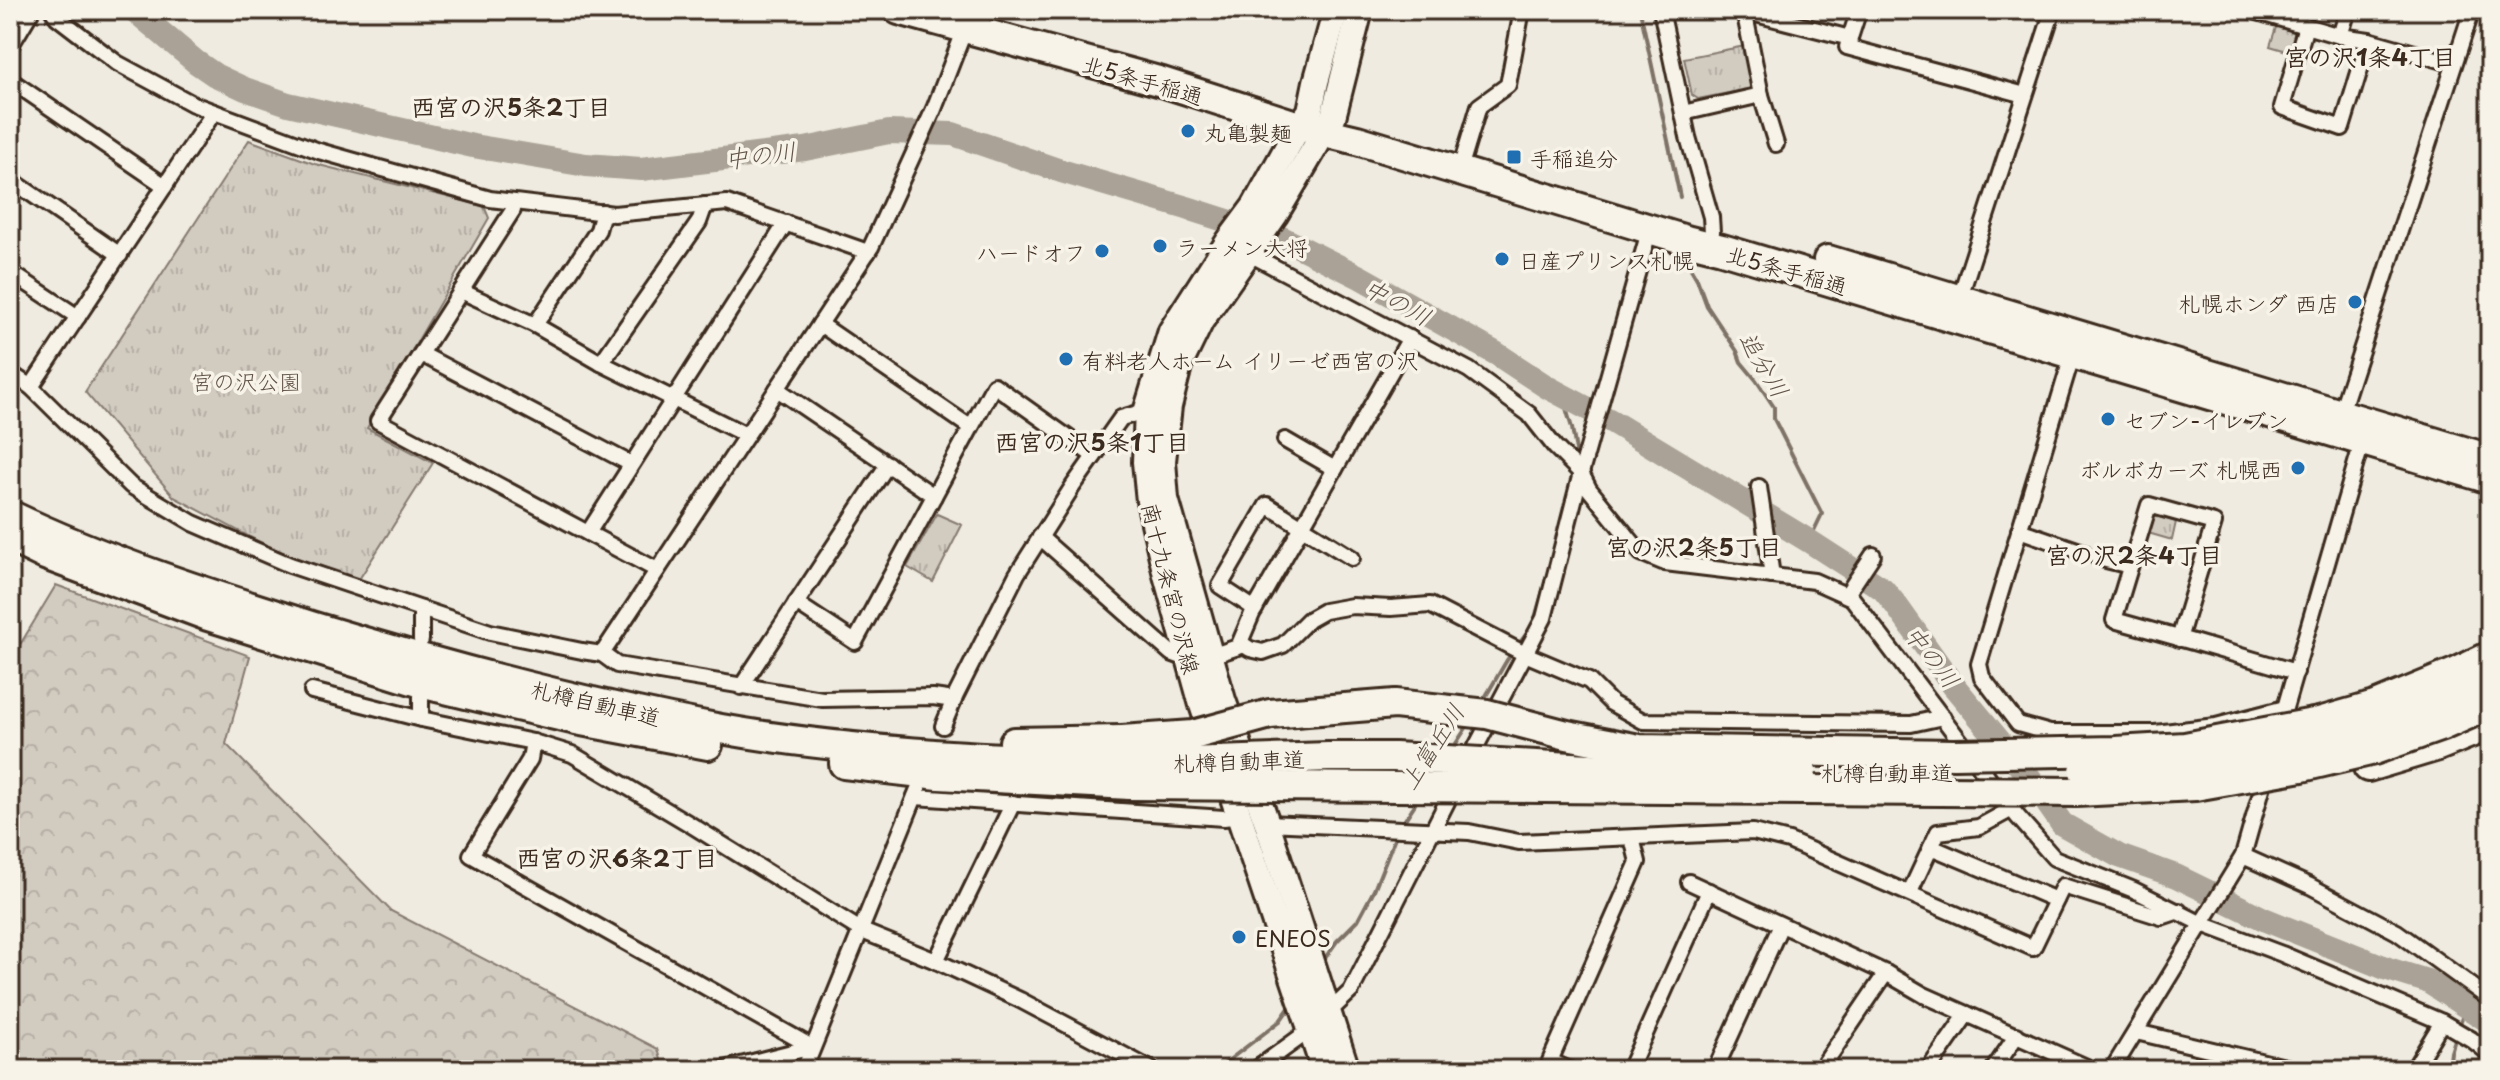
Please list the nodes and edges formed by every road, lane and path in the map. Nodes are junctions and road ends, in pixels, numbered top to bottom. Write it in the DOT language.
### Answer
graph roads {
  1 [pos="32,10"];
  2 [pos="52,10"];
  3 [pos="899,10"];
  4 [pos="1360,10"];
  5 [pos="1522,10"];
  6 [pos="1661,10"];
  7 [pos="1859,10"];
  8 [pos="2053,10"];
  9 [pos="2250,10"];
  10 [pos="2348,10"];
  11 [pos="2472,10"];
  12 [pos="1744,11"];
  13 [pos="1333,14"];
  14 [pos="2278,14"];
  15 [pos="972,16"];
  16 [pos="2306,26"];
  17 [pos="2340,36"];
  18 [pos="1850,38"];
  19 [pos="2369,40"];
  20 [pos="10,47"];
  21 [pos="2454,64"];
  22 [pos="10,80"];
  23 [pos="1761,95"];
  24 [pos="2025,95"];
  25 [pos="214,112"];
  26 [pos="1683,113"];
  27 [pos="1316,122"];
  28 [pos="1776,144"];
  29 [pos="1463,159"];
  30 [pos="10,179"];
  31 [pos="165,186"];
  32 [pos="512,202"];
  33 [pos="705,205"];
  34 [pos="603,212"];
  35 [pos="786,223"];
  36 [pos="1650,228"];
  37 [pos="1709,239"];
  38 [pos="1238,248"];
  39 [pos="868,252"];
  40 [pos="120,255"];
  41 [pos="10,272"];
  42 [pos="461,291"];
  43 [pos="1957,308"];
  44 [pos="78,317"];
  45 [pos="820,324"];
  46 [pos="535,325"];
  47 [pos="1410,338"];
  48 [pos="2073,353"];
  49 [pos="421,354"];
  50 [pos="601,363"];
  51 [pos="10,373"];
  52 [pos="31,387"];
  53 [pos="777,389"];
  54 [pos="672,399"];
  55 [pos="1158,408"];
  56 [pos="2341,412"];
  57 [pos="970,427"];
  58 [pos="746,435"];
  59 [pos="2363,439"];
  60 [pos="1285,440"];
  61 [pos="1094,456"];
  62 [pos="2490,459"];
  63 [pos="631,464"];
  64 [pos="888,464"];
  65 [pos="1335,469"];
  66 [pos="1581,473"];
  67 [pos="2490,479"];
  68 [pos="1759,487"];
  69 [pos="934,496"];
  70 [pos="10,515"];
  71 [pos="1301,528"];
  72 [pos="2019,530"];
  73 [pos="588,533"];
  74 [pos="1040,537"];
  75 [pos="10,538"];
  76 [pos="2083,552"];
  77 [pos="1873,555"];
  78 [pos="1352,558"];
  79 [pos="2098,558"];
  80 [pos="2130,566"];
  81 [pos="657,570"];
  82 [pos="1772,576"];
  83 [pos="1847,594"];
  84 [pos="796,603"];
  85 [pos="421,609"];
  86 [pos="1255,609"];
  87 [pos="2179,639"];
  88 [pos="421,640"];
  89 [pos="1238,647"];
  90 [pos="602,654"];
  91 [pos="1525,654"];
  92 [pos="2490,656"];
  93 [pos="1200,658"];
  94 [pos="2296,672"];
  95 [pos="2490,683"];
  96 [pos="741,687"];
  97 [pos="312,691"];
  98 [pos="421,696"];
  99 [pos="954,700"];
  100 [pos="2490,705"];
  101 [pos="2285,708"];
  102 [pos="1943,717"];
  103 [pos="421,719"];
  104 [pos="2490,725"];
  105 [pos="943,726"];
  106 [pos="533,742"];
  107 [pos="1128,763"];
  108 [pos="2195,786"];
  109 [pos="1013,803"];
  110 [pos="2012,809"];
  111 [pos="1239,816"];
  112 [pos="1267,823"];
  113 [pos="1431,830"];
  114 [pos="1632,838"];
  115 [pos="1931,847"];
  116 [pos="2243,856"];
  117 [pos="1689,882"];
  118 [pos="1709,891"];
  119 [pos="1910,892"];
  120 [pos="2056,900"];
  121 [pos="2179,911"];
  122 [pos="2202,924"];
  123 [pos="1781,925"];
  124 [pos="862,931"];
  125 [pos="936,961"];
  126 [pos="1886,973"];
  127 [pos="2490,999"];
  128 [pos="1967,1014"];
  129 [pos="1318,1018"];
  130 [pos="2444,1023"];
  131 [pos="2136,1032"];
  132 [pos="2017,1035"];
  133 [pos="812,1047"];
  134 [pos="2226,1053"];
  135 [pos="2490,1054"];
  136 [pos="721,1070"];
  137 [pos="804,1070"];
  138 [pos="1152,1070"];
  139 [pos="1255,1070"];
  140 [pos="1324,1070"];
  141 [pos="1347,1070"];
  142 [pos="1570,1070"];
  143 [pos="1629,1070"];
  144 [pos="1715,1070"];
  145 [pos="1820,1070"];
  146 [pos="1928,1070"];
  147 [pos="1993,1070"];
  148 [pos="2093,1070"];
  149 [pos="2112,1070"];
  150 [pos="2216,1070"];
  151 [pos="2298,1070"];
  152 [pos="2413,1070"];
  1 -- 20 [label="street"];
  2 -- 25 [label="street"];
  3 -- 15 [label="highway, 北5条手稲通"];
  4 -- 27 [label="main road"];
  5 -- 29 [label="street"];
  6 -- 26 [label="street"];
  7 -- 18 [label="street"];
  8 -- 24 [label="street"];
  9 -- 14 [label="street"];
  10 -- 17 [label="street"];
  11 -- 21 [label="street"];
  12 -- 18 [label="street"];
  12 -- 23 [label="street"];
  13 -- 27 [label="main road"];
  14 -- 16 [label="street"];
  15 -- 27 [label="highway, 北5条手稲通"];
  15 -- 39 [label="street"];
  16 -- 17 [label="street"];
  16 -- 19 [label="street"];
  17 -- 19 [label="street"];
  18 -- 24 [label="street"];
  19 -- 21 [label="street"];
  21 -- 56 [label="street"];
  22 -- 31 [label="street"];
  23 -- 26 [label="street"];
  23 -- 28 [label="street"];
  24 -- 43 [label="street"];
  25 -- 31 [label="street"];
  25 -- 32 [label="street"];
  26 -- 37 [label="street"];
  27 -- 29 [label="highway, 北5条手稲通"];
  27 -- 36 [label="highway, 北5条手稲通"];
  27 -- 38 [label="main road, 南十九条宮の沢線"];
  29 -- 37 [label="highway, 北5条手稲通"];
  30 -- 40 [label="street"];
  31 -- 40 [label="street"];
  32 -- 34 [label="street"];
  32 -- 42 [label="street"];
  33 -- 34 [label="street"];
  33 -- 35 [label="street"];
  33 -- 50 [label="street"];
  34 -- 46 [label="street"];
  35 -- 39 [label="street"];
  35 -- 54 [label="street"];
  36 -- 37 [label="highway, 北5条手稲通"];
  36 -- 66 [label="street"];
  37 -- 43 [label="highway, 北5条手稲通"];
  38 -- 47 [label="street"];
  38 -- 55 [label="main road, 南十九条宮の沢線"];
  39 -- 45 [label="street"];
  40 -- 44 [label="street"];
  41 -- 44 [label="street"];
  42 -- 46 [label="street"];
  42 -- 49 [label="street"];
  43 -- 48 [label="highway, 北5条手稲通"];
  43 -- 56 [label="highway, 北5条手稲通"];
  44 -- 52 [label="street"];
  45 -- 53 [label="street"];
  45 -- 57 [label="street"];
  46 -- 50 [label="street"];
  47 -- 65 [label="street"];
  47 -- 66 [label="street"];
  48 -- 59 [label="highway, 北5条手稲通"];
  48 -- 72 [label="street"];
  49 -- 63 [label="street"];
  49 -- 73 [label="street"];
  50 -- 54 [label="street"];
  51 -- 52 [label="street"];
  52 -- 85 [label="street"];
  53 -- 58 [label="street"];
  53 -- 64 [label="street"];
  54 -- 58 [label="street"];
  54 -- 63 [label="street"];
  55 -- 61 [label="street"];
  55 -- 93 [label="main road, 南十九条宮の沢線"];
  56 -- 62 [label="highway, 北5条手稲通"];
  57 -- 61 [label="street"];
  57 -- 69 [label="street"];
  58 -- 81 [label="street"];
  59 -- 67 [label="highway, 北5条手稲通"];
  59 -- 94 [label="street"];
  60 -- 65 [label="street"];
  61 -- 74 [label="street"];
  63 -- 73 [label="street"];
  64 -- 69 [label="street"];
  64 -- 84 [label="street"];
  65 -- 71 [label="street"];
  66 -- 82 [label="street"];
  66 -- 91 [label="street"];
  68 -- 82 [label="street"];
  69 -- 84 [label="street"];
  70 -- 107 [label="highway, 札樽自動車道"];
  71 -- 78 [label="street"];
  71 -- 86 [label="street"];
  71 -- 86 [label="street"];
  72 -- 76 [label="street"];
  72 -- 101 [label="street"];
  73 -- 81 [label="street"];
  74 -- 93 [label="street"];
  74 -- 99 [label="street"];
  75 -- 107 [label="highway, 札樽自動車道"];
  77 -- 83 [label="street"];
  79 -- 80 [label="street"];
  80 -- 87 [label="street"];
  80 -- 87 [label="street"];
  81 -- 90 [label="street"];
  82 -- 83 [label="street"];
  83 -- 102 [label="street"];
  84 -- 96 [label="street"];
  85 -- 88 [label="street"];
  85 -- 90 [label="street"];
  86 -- 89 [label="street"];
  87 -- 94 [label="street"];
  89 -- 91 [label="street"];
  89 -- 93 [label="street"];
  90 -- 96 [label="street"];
  91 -- 102 [label="street"];
  91 -- 113 [label="street"];
  92 -- 107 [label="highway, bridge"];
  93 -- 111 [label="main road, 南十九条宮の沢線"];
  93 -- 112 [label="main road, 南十九条宮の沢線"];
  94 -- 101 [label="street"];
  95 -- 107 [label="highway, 札樽自動車道, bridge"];
  96 -- 99 [label="street"];
  97 -- 103 [label="street"];
  98 -- 103 [label="street"];
  99 -- 105 [label="street"];
  100 -- 108 [label="highway, 札樽自動車道, bridge"];
  101 -- 116 [label="street"];
  102 -- 110 [label="street"];
  103 -- 106 [label="street"];
  104 -- 108 [label="highway, bridge"];
  106 -- 124 [label="street"];
  106 -- 133 [label="street"];
  107 -- 108 [label="highway, 札樽自動車道, bridge"];
  109 -- 111 [label="street"];
  109 -- 124 [label="street"];
  109 -- 125 [label="street"];
  110 -- 115 [label="street"];
  110 -- 121 [label="street"];
  111 -- 129 [label="main road, 南十九条宮の沢線"];
  112 -- 113 [label="street"];
  112 -- 129 [label="main road, 南十九条宮の沢線"];
  113 -- 114 [label="street"];
  113 -- 129 [label="street"];
  114 -- 119 [label="street"];
  114 -- 142 [label="street"];
  115 -- 119 [label="street"];
  115 -- 120 [label="street"];
  116 -- 122 [label="street"];
  116 -- 127 [label="street"];
  117 -- 118 [label="street"];
  118 -- 123 [label="street"];
  118 -- 143 [label="street"];
  119 -- 120 [label="street"];
  120 -- 121 [label="street"];
  121 -- 122 [label="street"];
  122 -- 130 [label="street"];
  122 -- 131 [label="street"];
  123 -- 126 [label="street"];
  123 -- 144 [label="street"];
  124 -- 125 [label="street"];
  124 -- 133 [label="street"];
  125 -- 138 [label="street"];
  126 -- 128 [label="street"];
  126 -- 145 [label="street"];
  128 -- 132 [label="street"];
  128 -- 146 [label="street"];
  129 -- 139 [label="street"];
  129 -- 140 [label="main road, 南十九条宮の沢線"];
  129 -- 141 [label="main road, 南十九条宮の沢線"];
  130 -- 135 [label="street"];
  130 -- 152 [label="street"];
  131 -- 134 [label="street"];
  131 -- 149 [label="street"];
  132 -- 147 [label="street"];
  132 -- 148 [label="street"];
  133 -- 136 [label="street"];
  133 -- 137 [label="street"];
  134 -- 150 [label="street"];
  134 -- 151 [label="street"];
}
